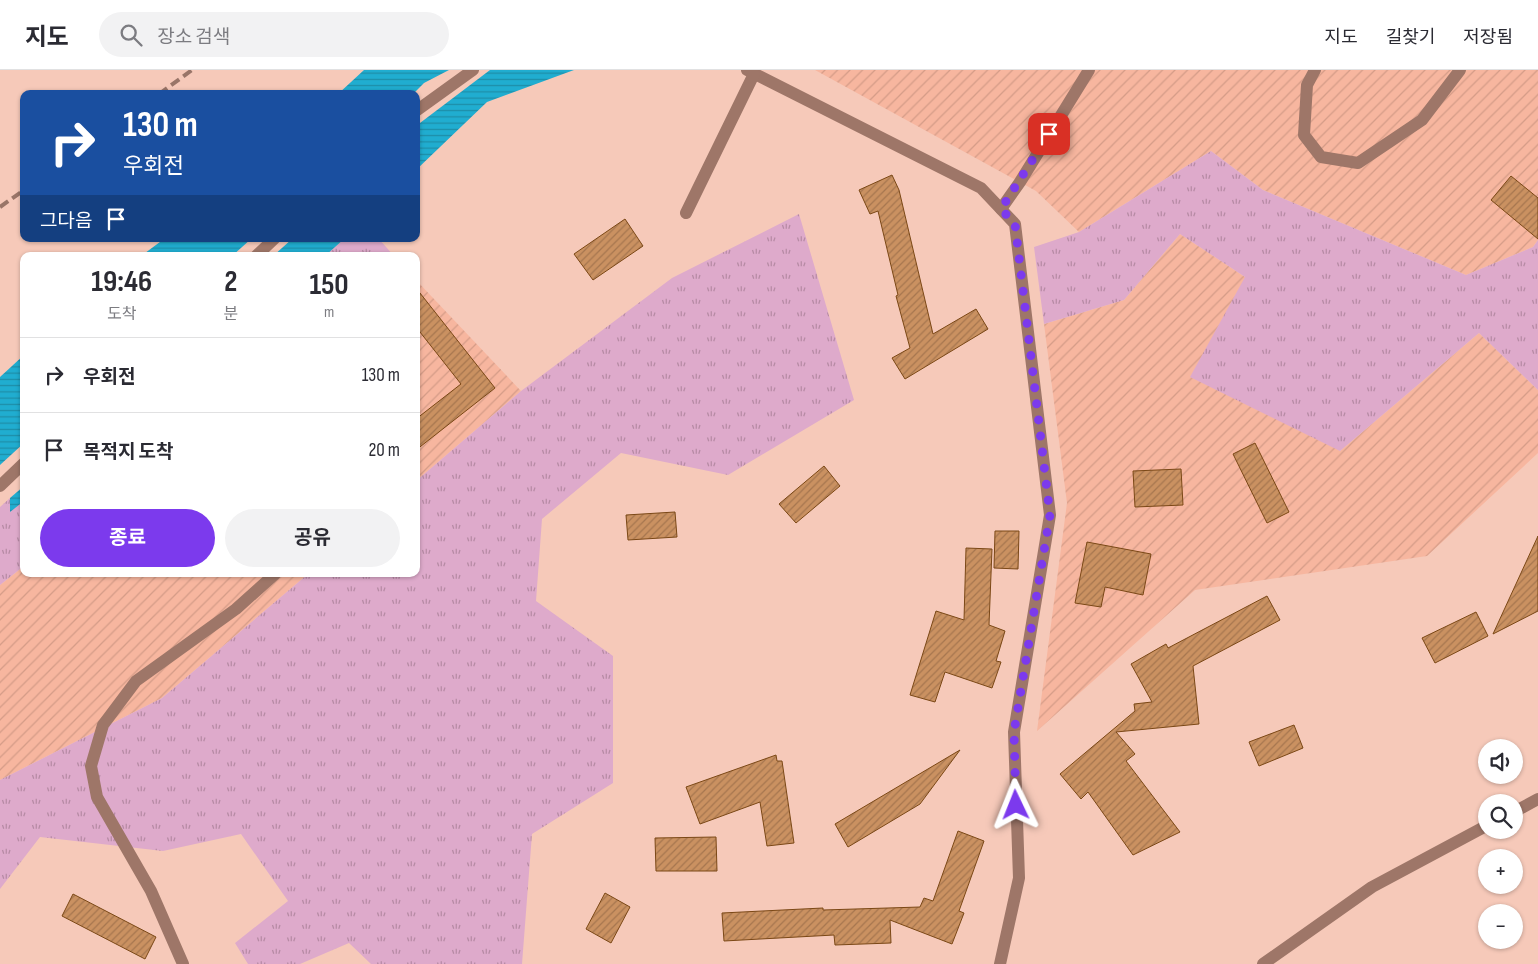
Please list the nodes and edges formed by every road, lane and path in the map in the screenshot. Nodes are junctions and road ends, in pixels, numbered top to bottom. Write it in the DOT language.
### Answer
graph roads {
  1 [pos="473,70"];
  2 [pos="1089,70"];
  3 [pos="1315,70"];
  4 [pos="1460,70"];
  5 [pos="751,72"];
  6 [pos="420,108"];
  7 [pos="1001,209"];
  8 [pos="686,213"];
  9 [pos="271,242"];
  10 [pos="260,252"];
  11 [pos="20,467"];
  12 [pos="0,486"];
  13 [pos="272,577"];
  14 [pos="1538,799"];
  15 [pos="1523,807"];
  16 [pos="1478,830"];
  17 [pos="183,964"];
  18 [pos="1000,964"];
  19 [pos="1262,964"];
  1 -- 6 [label="street"];
  2 -- 7 [label="street"];
  3 -- 4 [label="street"];
  5 -- 7 [label="street"];
  5 -- 8 [label="street"];
  7 -- 18 [label="street"];
  9 -- 10 [label="street"];
  11 -- 12 [label="street"];
  13 -- 17 [label="street"];
  14 -- 15 [label="street"];
  16 -- 19 [label="street"];
}
